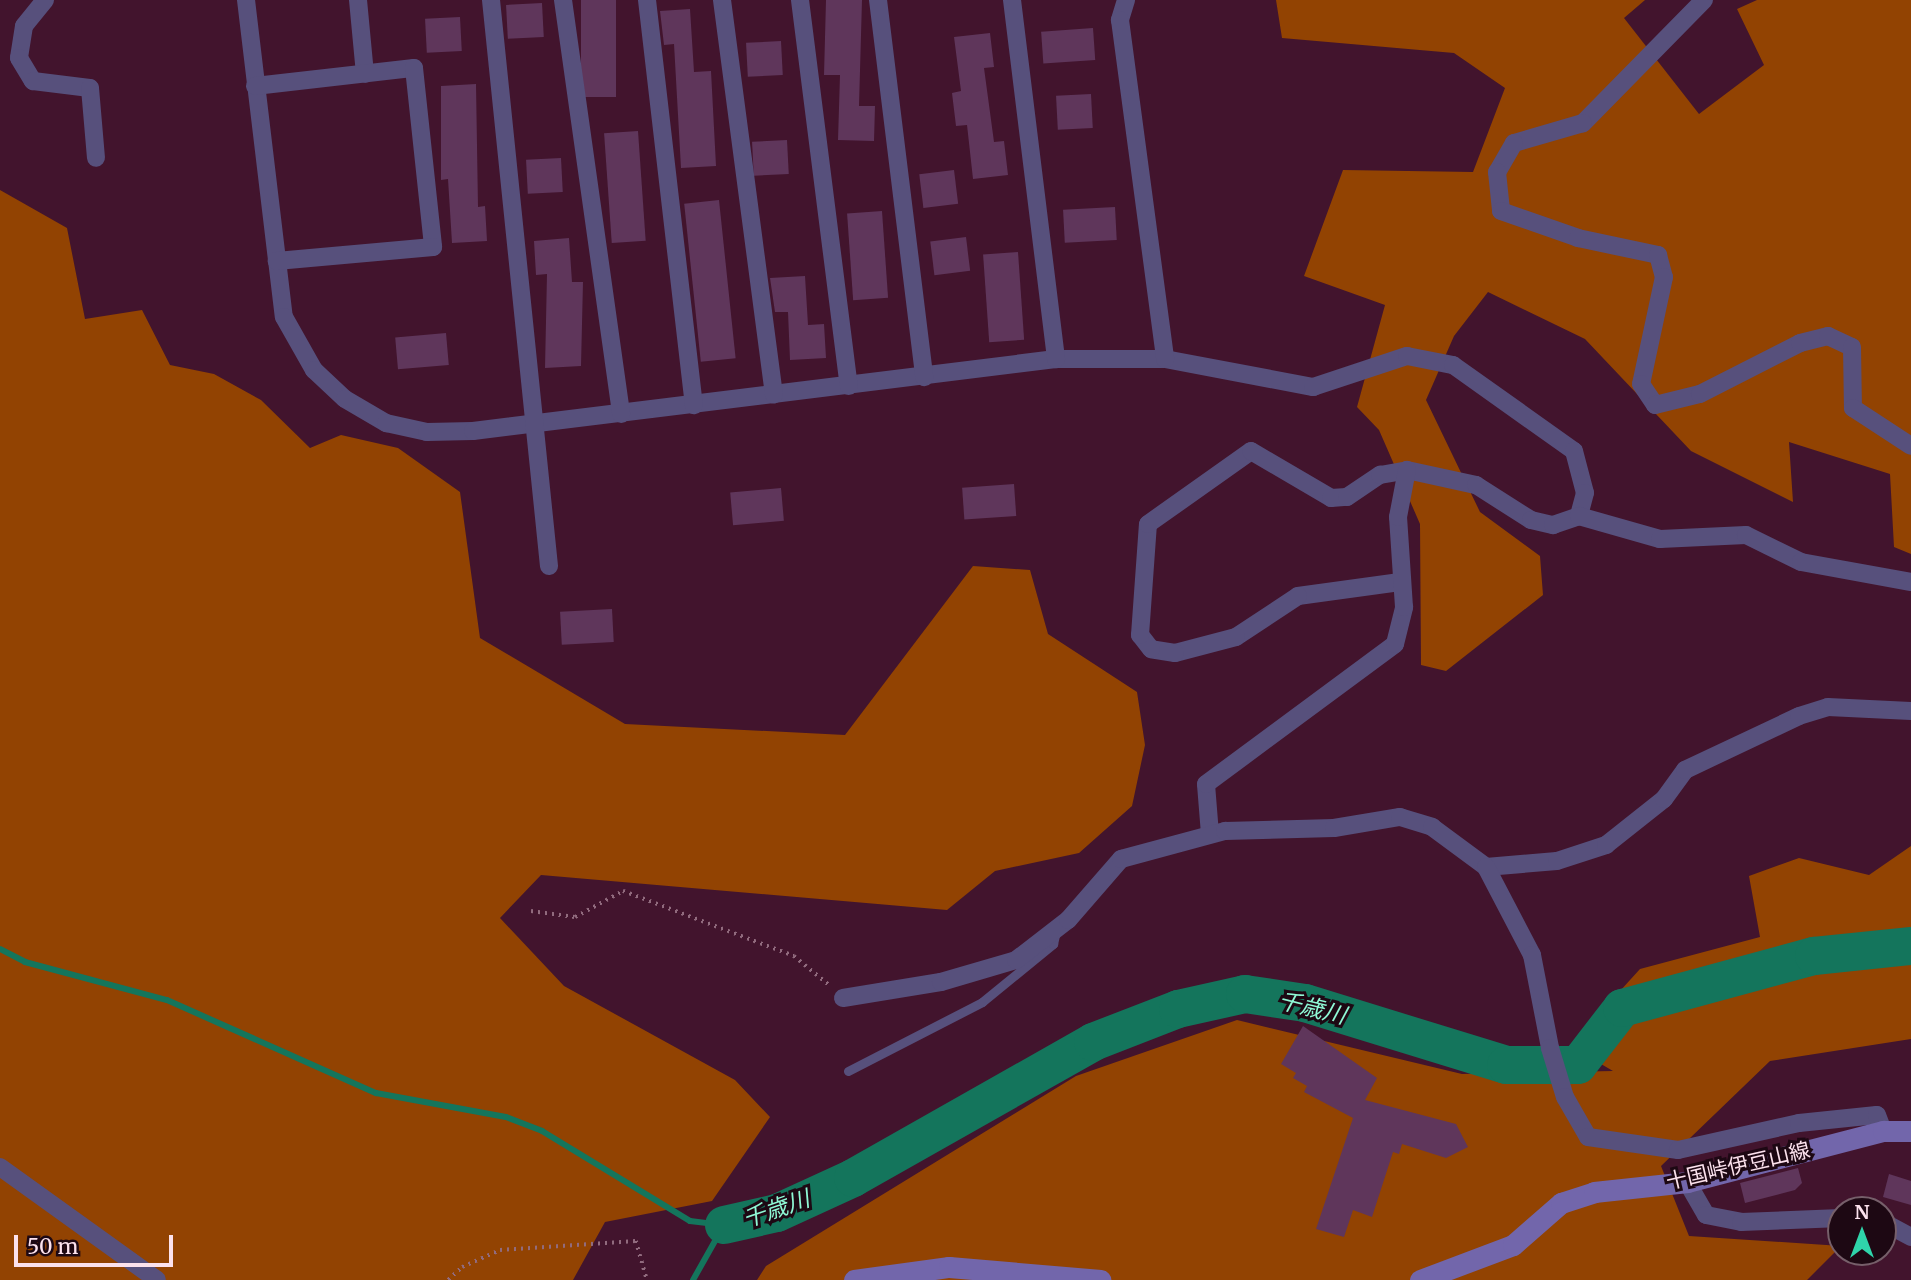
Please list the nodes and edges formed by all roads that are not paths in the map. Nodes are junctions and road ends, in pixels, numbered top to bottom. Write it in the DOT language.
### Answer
graph roads {
  1 [pos="45,0"];
  2 [pos="246,0"];
  3 [pos="358,0"];
  4 [pos="491,0"];
  5 [pos="564,0"];
  6 [pos="648,0"];
  7 [pos="722,0"];
  8 [pos="800,0"];
  9 [pos="878,0"];
  10 [pos="1012,0"];
  11 [pos="1126,0"];
  12 [pos="1704,0"];
  13 [pos="365,74"];
  14 [pos="255,86"];
  15 [pos="96,158"];
  16 [pos="277,261"];
  17 [pos="1056,359"];
  18 [pos="1165,359"];
  19 [pos="924,377"];
  20 [pos="849,386"];
  21 [pos="774,395"];
  22 [pos="694,405"];
  23 [pos="621,414"];
  24 [pos="533,424"];
  25 [pos="1911,446"];
  26 [pos="1407,470"];
  27 [pos="1579,516"];
  28 [pos="549,566"];
  29 [pos="1399,582"];
  30 [pos="1911,582"];
  31 [pos="1911,711"];
  32 [pos="1210,834"];
  33 [pos="1486,867"];
  34 [pos="1056,930"];
  35 [pos="843,998"];
  36 [pos="848,1071"];
  37 [pos="1883,1131"];
  38 [pos="1911,1131"];
  39 [pos="0,1167"];
  40 [pos="1687,1182"];
  41 [pos="1827,1219"];
  42 [pos="158,1280"];
  43 [pos="853,1280"];
  44 [pos="1100,1280"];
  45 [pos="1420,1280"];
  1 -- 15 [label="street"];
  2 -- 14 [label="street"];
  3 -- 13 [label="street"];
  4 -- 24 [label="street"];
  5 -- 23 [label="street"];
  6 -- 22 [label="street"];
  7 -- 21 [label="street"];
  8 -- 20 [label="street"];
  9 -- 19 [label="street"];
  10 -- 17 [label="street"];
  11 -- 18 [label="street"];
  12 -- 25 [label="street"];
  13 -- 14 [label="street"];
  13 -- 16 [label="street"];
  14 -- 16 [label="street"];
  16 -- 24 [label="street"];
  17 -- 18 [label="street"];
  17 -- 19 [label="street"];
  18 -- 27 [label="street"];
  19 -- 20 [label="street"];
  20 -- 21 [label="street"];
  21 -- 22 [label="street"];
  22 -- 23 [label="street"];
  23 -- 24 [label="street"];
  24 -- 28 [label="street"];
  26 -- 27 [label="street"];
  26 -- 29 [label="street"];
  26 -- 29 [label="street"];
  27 -- 30 [label="street"];
  29 -- 32 [label="street"];
  31 -- 33 [label="street"];
  32 -- 33 [label="street"];
  32 -- 34 [label="street"];
  33 -- 37 [label="street"];
  34 -- 35 [label="street"];
  34 -- 36 [label="lane"];
  37 -- 38 [label="main road, 十国峠伊豆山線"];
  37 -- 40 [label="main road, 十国峠伊豆山線"];
  39 -- 42 [label="street"];
  40 -- 41 [label="street"];
  40 -- 45 [label="main road, 十国峠伊豆山線"];
  43 -- 44 [label="main road"];
}
